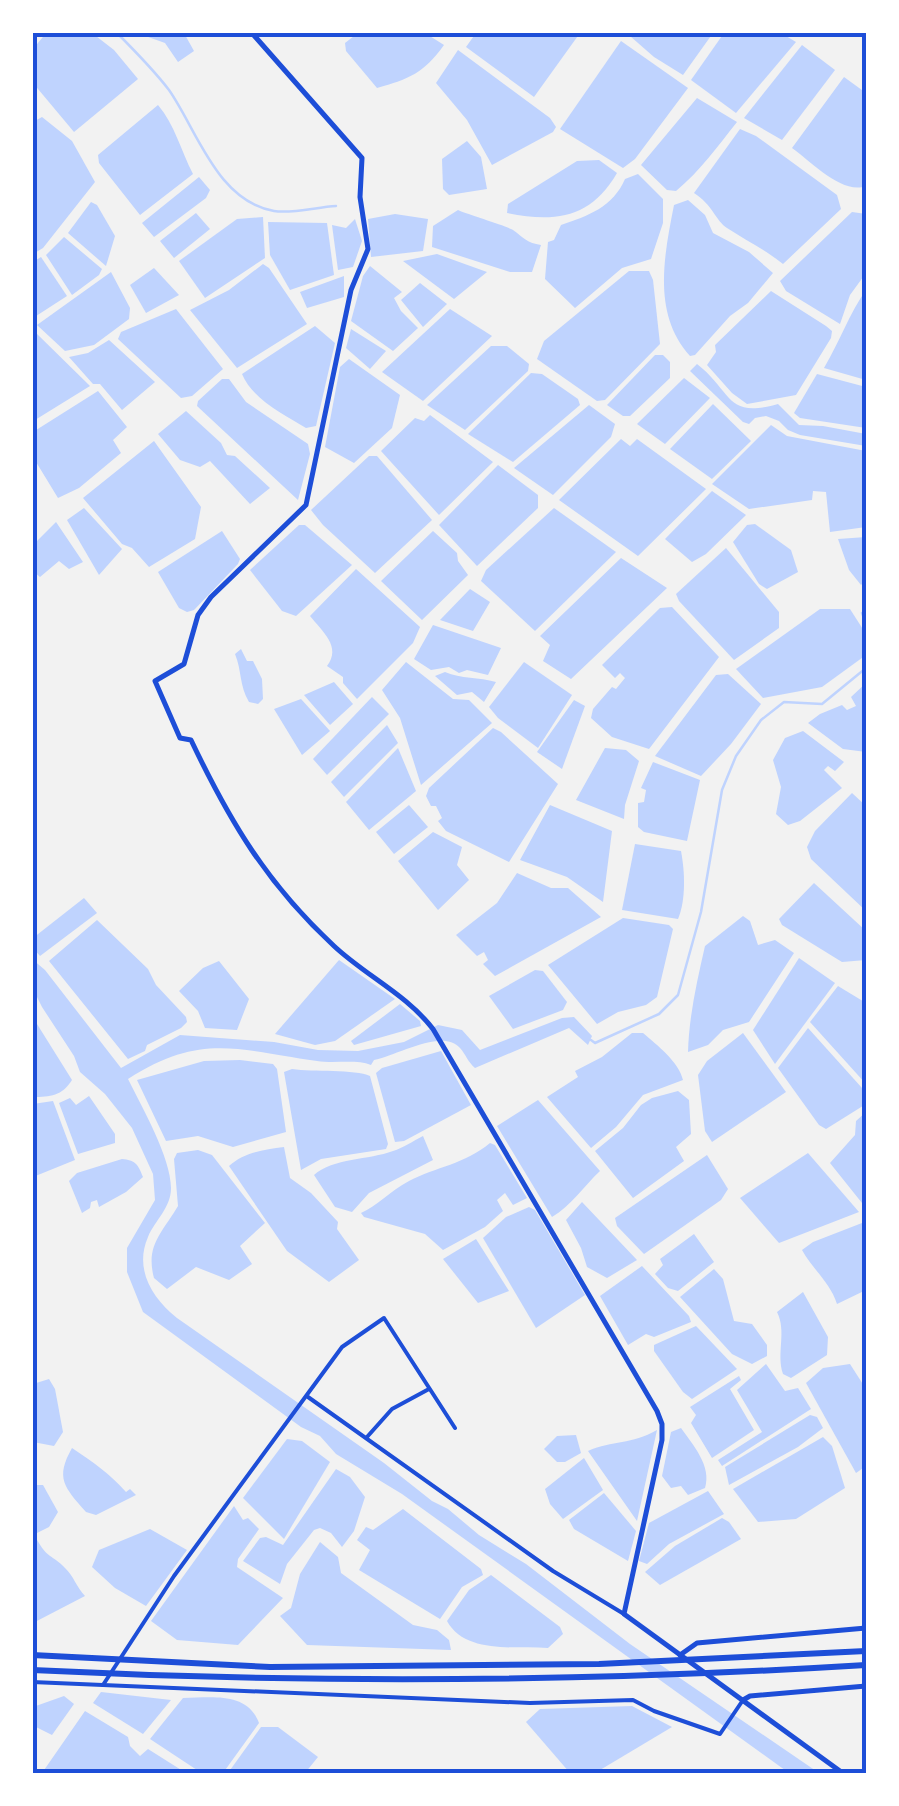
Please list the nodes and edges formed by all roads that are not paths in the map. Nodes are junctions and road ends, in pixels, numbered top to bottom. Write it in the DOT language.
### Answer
graph roads {
  1 [pos="252,32"];
  2 [pos="429,1389"];
  3 [pos="308,1397"];
  4 [pos="454,1428"];
  5 [pos="366,1436"];
  6 [pos="624,1614"];
  7 [pos="866,1628"];
  8 [pos="866,1652"];
  9 [pos="32,1655"];
  10 [pos="680,1655"];
  11 [pos="866,1665"];
  12 [pos="32,1670"];
  13 [pos="32,1682"];
  14 [pos="103,1686"];
  15 [pos="866,1686"];
  16 [pos="743,1700"];
  17 [pos="844,1774"];
  1 -- 6 [label="street"];
  2 -- 3 [label="street"];
  2 -- 4 [label="street"];
  2 -- 5 [label="street"];
  3 -- 5 [label="street"];
  3 -- 14 [label="street"];
  5 -- 6 [label="street"];
  6 -- 10 [label="street"];
  7 -- 10 [label="street"];
  8 -- 9 [label="highway"];
  10 -- 16 [label="street"];
  11 -- 12 [label="highway"];
  13 -- 14 [label="street"];
  14 -- 16 [label="street"];
  15 -- 16 [label="street"];
  16 -- 17 [label="street"];
}
